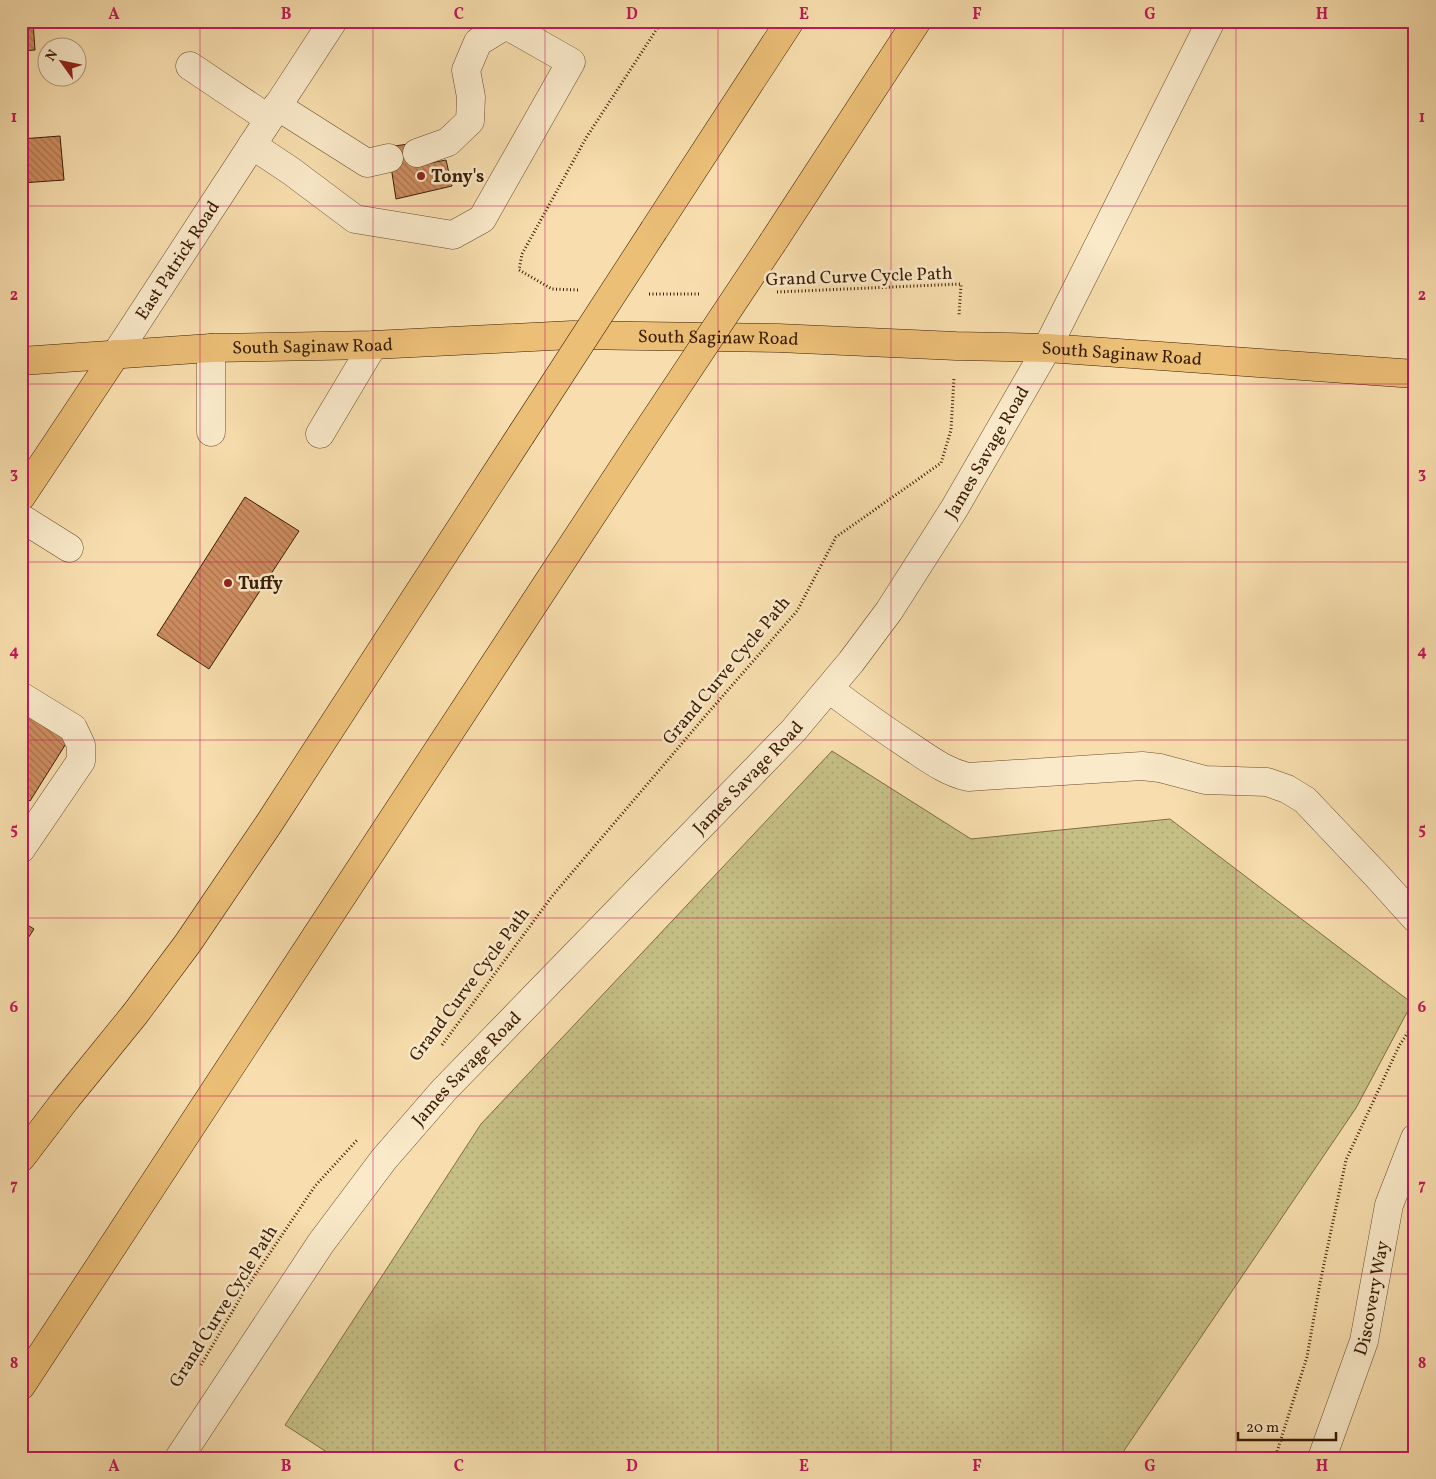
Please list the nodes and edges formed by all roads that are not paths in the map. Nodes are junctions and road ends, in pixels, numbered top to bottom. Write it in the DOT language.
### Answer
graph roads {
  1 [pos="333,21"];
  2 [pos="790,21"];
  3 [pos="917,21"];
  4 [pos="1211,21"];
  5 [pos="190,66"];
  6 [pos="273,112"];
  7 [pos="252,145"];
  8 [pos="417,153"];
  9 [pos="389,158"];
  10 [pos="373,344"];
  11 [pos="211,348"];
  12 [pos="1047,348"];
  13 [pos="116,354"];
  14 [pos="21,361"];
  15 [pos="1415,374"];
  16 [pos="211,432"];
  17 [pos="320,434"];
  18 [pos="21,497"];
  19 [pos="21,518"];
  20 [pos="69,548"];
  21 [pos="829,689"];
  22 [pos="21,696"];
  23 [pos="21,848"];
  24 [pos="1415,918"];
  25 [pos="1415,1138"];
  26 [pos="21,1158"];
  27 [pos="21,1386"];
  28 [pos="179,1458"];
  29 [pos="1322,1458"];
  1 -- 6 [label="street, East Patrick Road"];
  2 -- 26 [label="main road, bridge"];
  3 -- 27 [label="main road, bridge"];
  4 -- 12 [label="street, James Savage Road"];
  5 -- 6 [label="street"];
  6 -- 7 [label="street, East Patrick Road"];
  6 -- 9 [label="street"];
  7 -- 8 [label="street"];
  7 -- 13 [label="street, East Patrick Road"];
  10 -- 11 [label="main road, South Saginaw Road"];
  10 -- 12 [label="main road, South Saginaw Road"];
  10 -- 17 [label="street"];
  11 -- 13 [label="main road, South Saginaw Road"];
  11 -- 16 [label="street"];
  12 -- 15 [label="main road, South Saginaw Road"];
  12 -- 21 [label="street, James Savage Road"];
  13 -- 14 [label="main road, South Saginaw Road"];
  13 -- 18 [label="main road, East Patrick Road"];
  19 -- 20 [label="street"];
  21 -- 24 [label="street"];
  21 -- 28 [label="street, James Savage Road"];
  22 -- 23 [label="street"];
  25 -- 29 [label="street, Discovery Way"];
}
